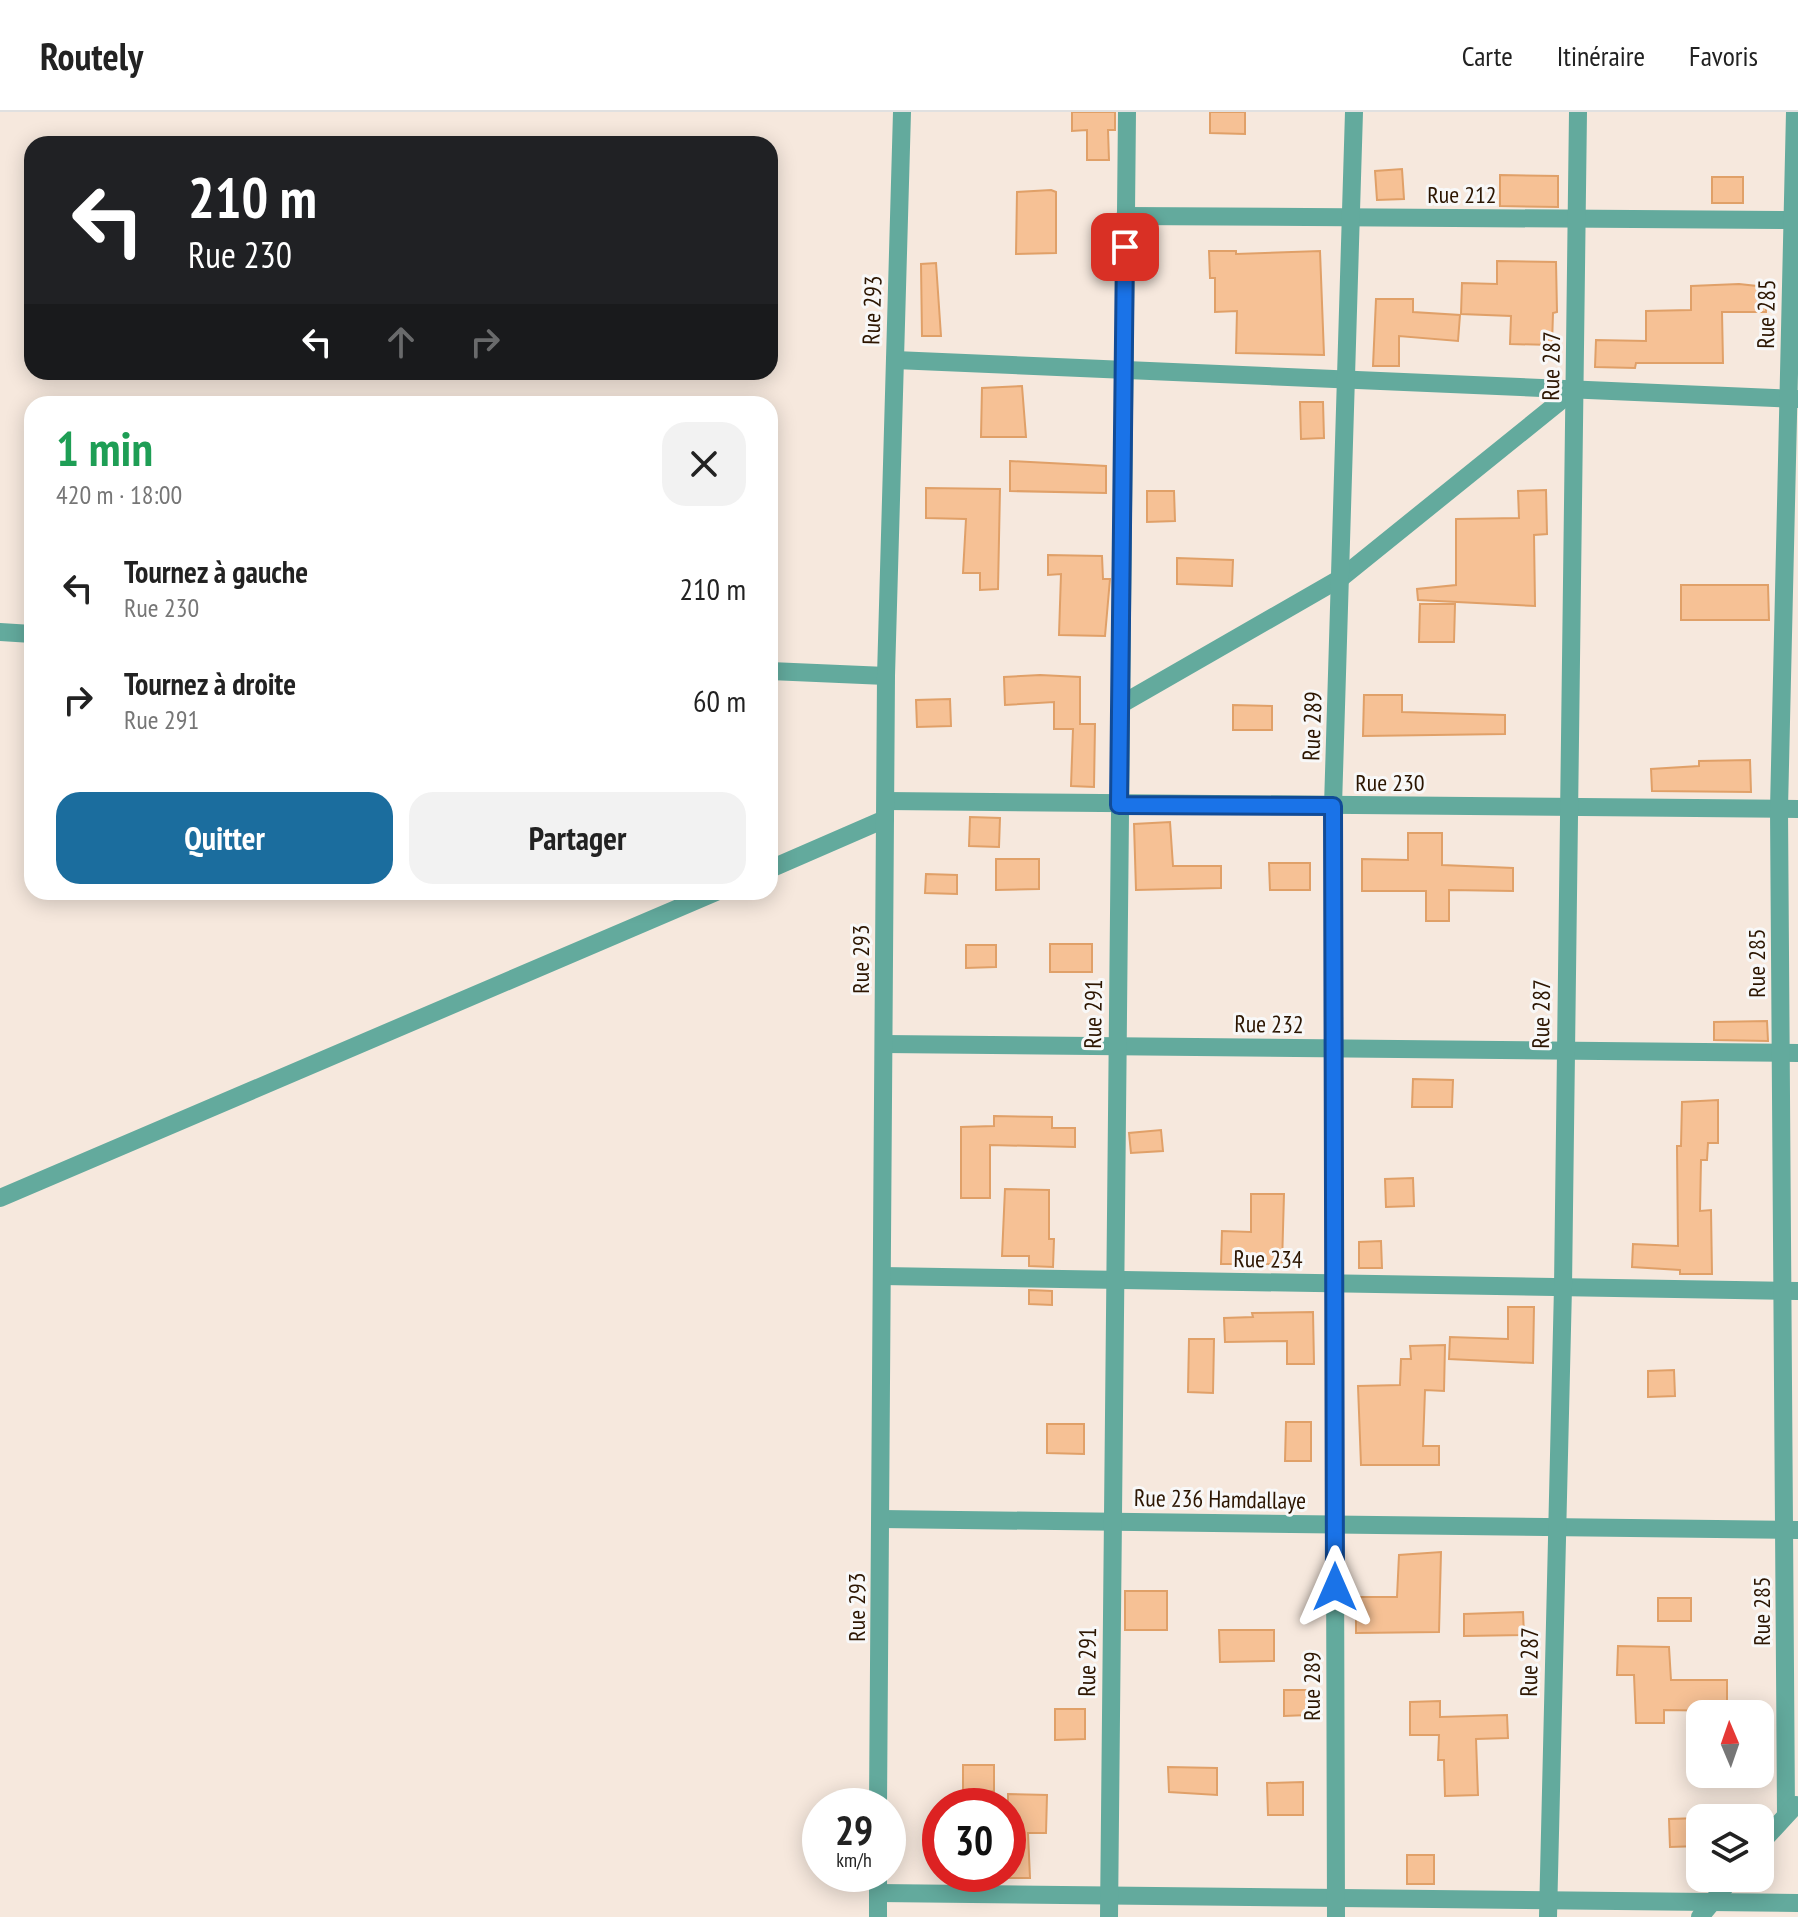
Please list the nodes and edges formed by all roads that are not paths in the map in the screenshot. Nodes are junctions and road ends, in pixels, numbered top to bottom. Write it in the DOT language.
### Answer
graph roads {
  1 [pos="902,112"];
  2 [pos="1127,112"];
  3 [pos="1354,112"];
  4 [pos="1578,112"];
  5 [pos="1795,112"];
  6 [pos="1125,216"];
  7 [pos="1352,217"];
  8 [pos="1576,218"];
  9 [pos="1795,220"];
  10 [pos="895,360"];
  11 [pos="1123,368"];
  12 [pos="1347,379"];
  13 [pos="1574,390"];
  14 [pos="1793,399"];
  15 [pos="1341,578"];
  16 [pos="0,632"];
  17 [pos="24,634"];
  18 [pos="778,671"];
  19 [pos="886,676"];
  20 [pos="1120,705"];
  21 [pos="1119,805"];
  22 [pos="1333,806"];
  23 [pos="1569,808"];
  24 [pos="1788,809"];
  25 [pos="886,810"];
  26 [pos="778,865"];
  27 [pos="697,900"];
  28 [pos="884,1044"];
  29 [pos="1117,1046"];
  30 [pos="1334,1049"];
  31 [pos="1564,1051"];
  32 [pos="1789,1053"];
  33 [pos="0,1198"];
  34 [pos="882,1276"];
  35 [pos="1115,1280"];
  36 [pos="1334,1284"];
  37 [pos="1563,1287"];
  38 [pos="1790,1291"];
  39 [pos="881,1519"];
  40 [pos="1113,1522"];
  41 [pos="1335,1525"];
  42 [pos="1556,1528"];
  43 [pos="1791,1530"];
  44 [pos="878,1788"];
  45 [pos="1792,1808"];
  46 [pos="1774,1828"];
  47 [pos="1720,1892"];
  48 [pos="878,1893"];
  49 [pos="1109,1896"];
  50 [pos="1713,1901"];
  51 [pos="1798,1903"];
  52 [pos="1336,1908"];
  53 [pos="1548,1909"];
  54 [pos="878,1917"];
  55 [pos="1109,1917"];
  56 [pos="1700,1917"];
  1 -- 10 [label="street, Rue 293"];
  2 -- 6 [label="street, Rue 291"];
  3 -- 7 [label="street, Rue 289"];
  4 -- 8 [label="street, Rue 287"];
  5 -- 9 [label="street, Rue 285"];
  6 -- 7 [label="street, Rue 212"];
  6 -- 11 [label="street, Rue 291"];
  7 -- 8 [label="street, Rue 212"];
  7 -- 12 [label="street, Rue 289"];
  8 -- 9 [label="street, Rue 212"];
  8 -- 13 [label="street, Rue 287"];
  9 -- 14 [label="street, Rue 285"];
  10 -- 11 [label="street"];
  10 -- 19 [label="street, Rue 293"];
  11 -- 12 [label="street"];
  11 -- 20 [label="street, Rue 291"];
  12 -- 13 [label="street"];
  12 -- 15 [label="street, Rue 289"];
  13 -- 14 [label="street"];
  13 -- 15 [label="street"];
  13 -- 23 [label="street, Rue 287"];
  14 -- 24 [label="street, Rue 285"];
  15 -- 20 [label="street"];
  15 -- 22 [label="street, Rue 289"];
  16 -- 17 [label="street"];
  18 -- 19 [label="street"];
  19 -- 25 [label="street, Rue 293"];
  20 -- 21 [label="street, Rue 291"];
  21 -- 22 [label="street, Rue 230"];
  21 -- 25 [label="street, Rue 230"];
  21 -- 29 [label="street, Rue 291"];
  22 -- 23 [label="street, Rue 230"];
  22 -- 30 [label="street, Rue 289"];
  23 -- 24 [label="street, Rue 230"];
  23 -- 31 [label="street, Rue 287"];
  24 -- 32 [label="street, Rue 285"];
  25 -- 26 [label="street"];
  25 -- 28 [label="street, Rue 293"];
  27 -- 33 [label="street"];
  28 -- 29 [label="street, Rue 232"];
  28 -- 34 [label="street, Rue 293"];
  29 -- 30 [label="street, Rue 232"];
  29 -- 35 [label="street, Rue 291"];
  30 -- 31 [label="street, Rue 232"];
  30 -- 36 [label="street, Rue 289"];
  31 -- 32 [label="street, Rue 232"];
  31 -- 37 [label="street, Rue 287"];
  32 -- 38 [label="street, Rue 285"];
  34 -- 35 [label="street, Rue 234"];
  34 -- 39 [label="street, Rue 293"];
  35 -- 36 [label="street, Rue 234"];
  35 -- 40 [label="street, Rue 291"];
  36 -- 37 [label="street, Rue 234"];
  36 -- 41 [label="street, Rue 289"];
  37 -- 38 [label="street, Rue 234"];
  37 -- 42 [label="street, Rue 287"];
  38 -- 43 [label="street, Rue 285"];
  39 -- 40 [label="street, Rue 236 Hamdallaye"];
  39 -- 44 [label="street, Rue 293"];
  40 -- 41 [label="street, Rue 236 Hamdallaye"];
  40 -- 49 [label="street, Rue 291"];
  41 -- 42 [label="street, Rue 236 Hamdallaye"];
  41 -- 52 [label="street, Rue 289"];
  42 -- 43 [label="street, Rue 236 Hamdallaye"];
  42 -- 53 [label="street, Rue 287"];
  43 -- 45 [label="street, Rue 285"];
  45 -- 46 [label="street"];
  47 -- 50 [label="street"];
  48 -- 49 [label="street"];
  48 -- 54 [label="street"];
  49 -- 52 [label="street"];
  49 -- 55 [label="street, Rue 291"];
  50 -- 51 [label="street"];
  50 -- 53 [label="street"];
  50 -- 56 [label="street"];
  52 -- 53 [label="street"];
}
